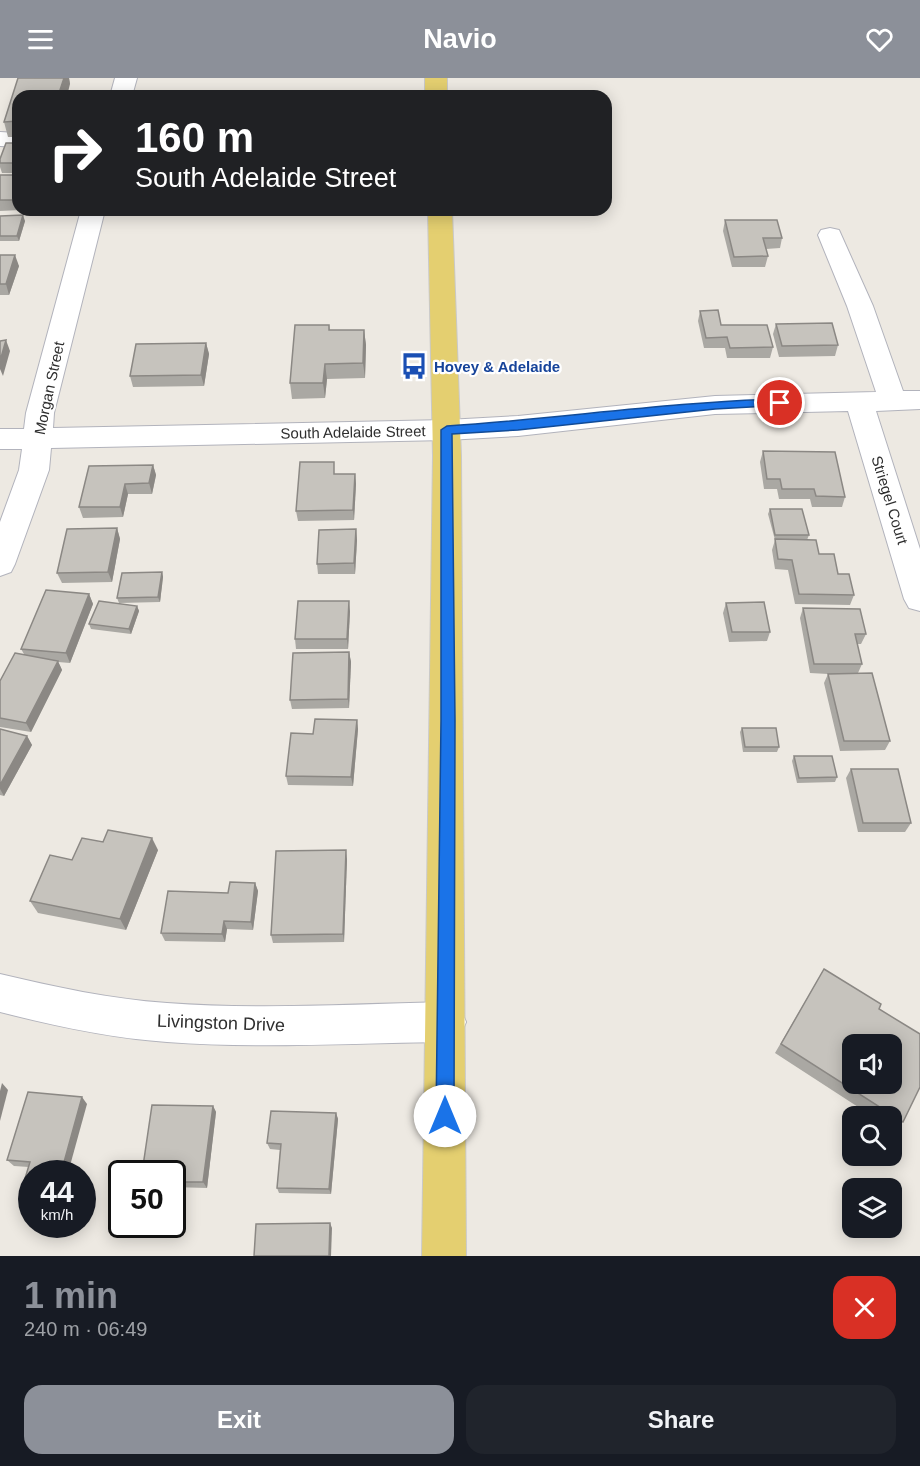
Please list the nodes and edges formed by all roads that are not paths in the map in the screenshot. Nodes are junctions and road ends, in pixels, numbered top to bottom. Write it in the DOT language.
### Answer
graph roads {
  1 [pos="91,216"];
  2 [pos="440,216"];
  3 [pos="830,235"];
  4 [pos="860,401"];
  5 [pos="907,401"];
  6 [pos="447,430"];
  7 [pos="37,438"];
  8 [pos="0,439"];
  9 [pos="0,564"];
  10 [pos="920,599"];
  11 [pos="0,993"];
  12 [pos="446,1022"];
  13 [pos="444,1256"];
  1 -- 7 [label="street, Morgan Street"];
  2 -- 6 [label="main road"];
  3 -- 5 [label="street"];
  4 -- 5 [label="street, South Adelaide Street"];
  4 -- 6 [label="street, South Adelaide Street"];
  4 -- 10 [label="street, Striegel Court"];
  6 -- 7 [label="street, South Adelaide Street"];
  6 -- 12 [label="main road"];
  7 -- 8 [label="street, South Adelaide Street"];
  7 -- 9 [label="street, Morgan Street"];
  11 -- 12 [label="street, Livingston Drive"];
  12 -- 13 [label="main road"];
}
